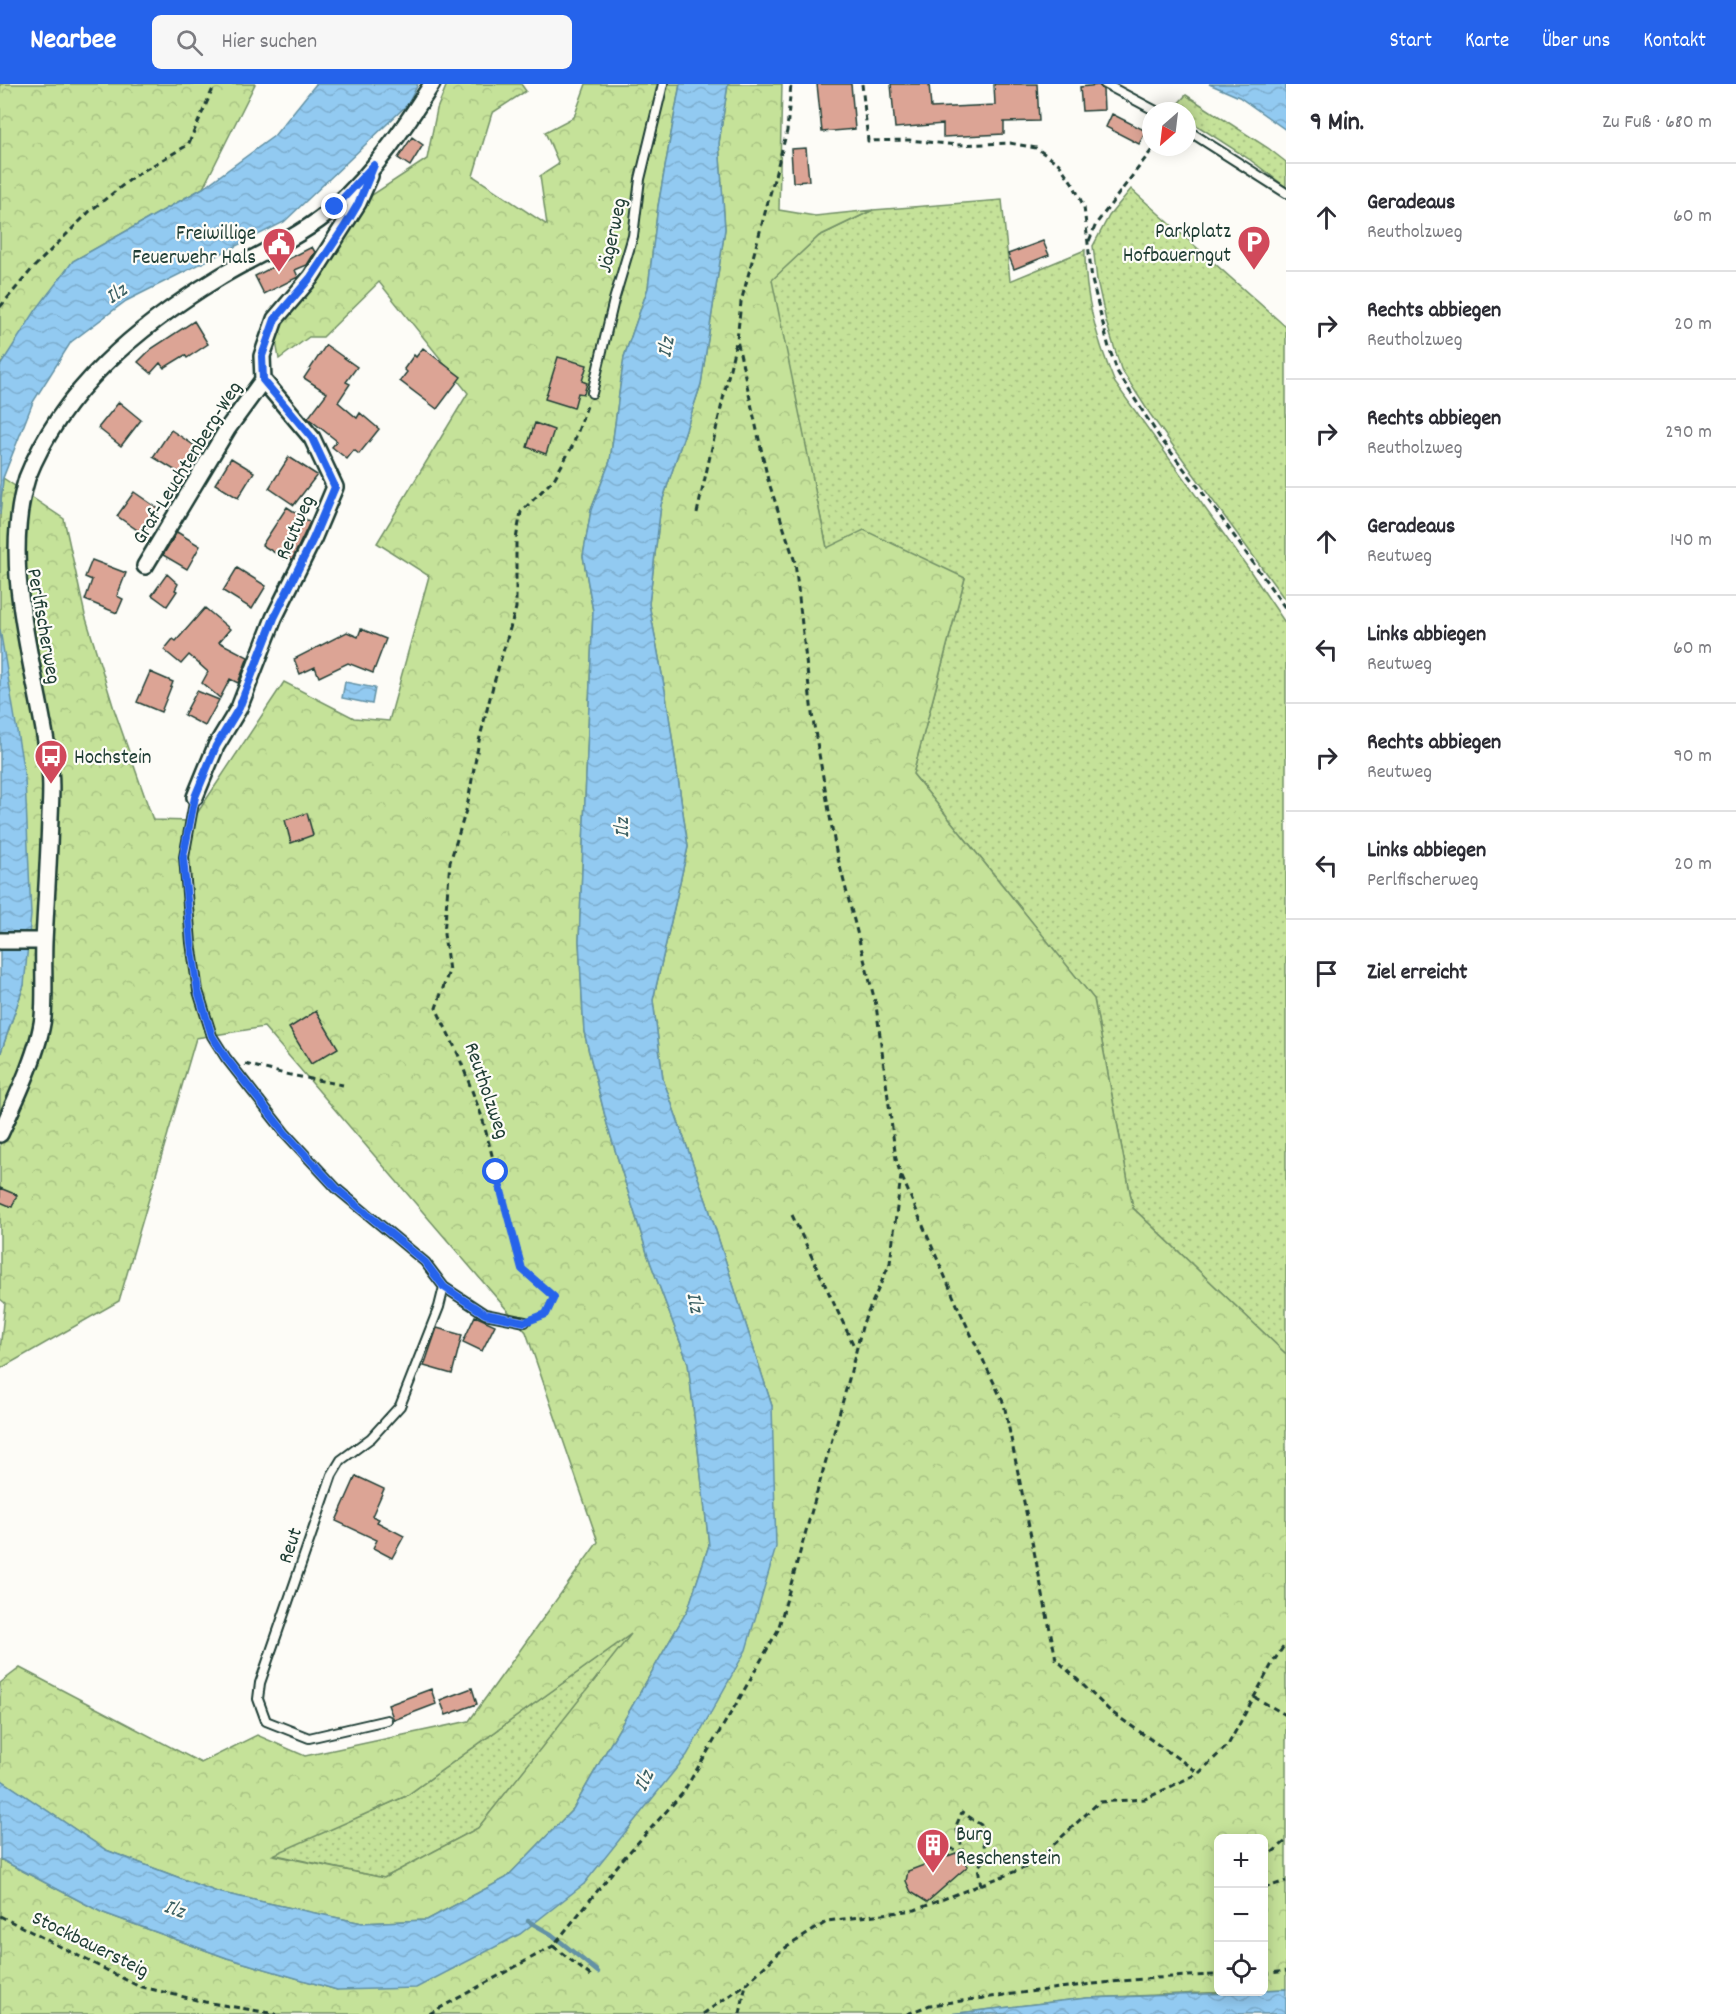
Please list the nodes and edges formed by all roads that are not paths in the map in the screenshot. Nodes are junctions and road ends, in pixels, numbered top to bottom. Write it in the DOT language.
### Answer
graph roads {
  1 [pos="432,84"];
  2 [pos="663,84"];
  3 [pos="1105,84"];
  4 [pos="1142,104"];
  5 [pos="1196,136"];
  6 [pos="374,165"];
  7 [pos="1286,193"];
  8 [pos="263,380"];
  9 [pos="592,393"];
  10 [pos="145,566"];
  11 [pos="195,797"];
  12 [pos="0,941"];
  13 [pos="37,941"];
  14 [pos="0,1134"];
  15 [pos="444,1287"];
  16 [pos="525,1322"];
  17 [pos="387,1720"];
  1 -- 6 [label="street, Perlfischerweg"];
  2 -- 9 [label="lane, Jägerweg"];
  3 -- 4 [label="lane"];
  5 -- 7 [label="lane"];
  6 -- 8 [label="street"];
  6 -- 13 [label="street, Perlfischerweg"];
  8 -- 10 [label="street, Graf-Leuchtenberg-Weg"];
  8 -- 11 [label="street, Reutweg"];
  11 -- 15 [label="lane"];
  12 -- 13 [label="street"];
  13 -- 14 [label="street, Perlfischerweg"];
  15 -- 16 [label="lane"];
  15 -- 17 [label="lane, Reut"];
}
